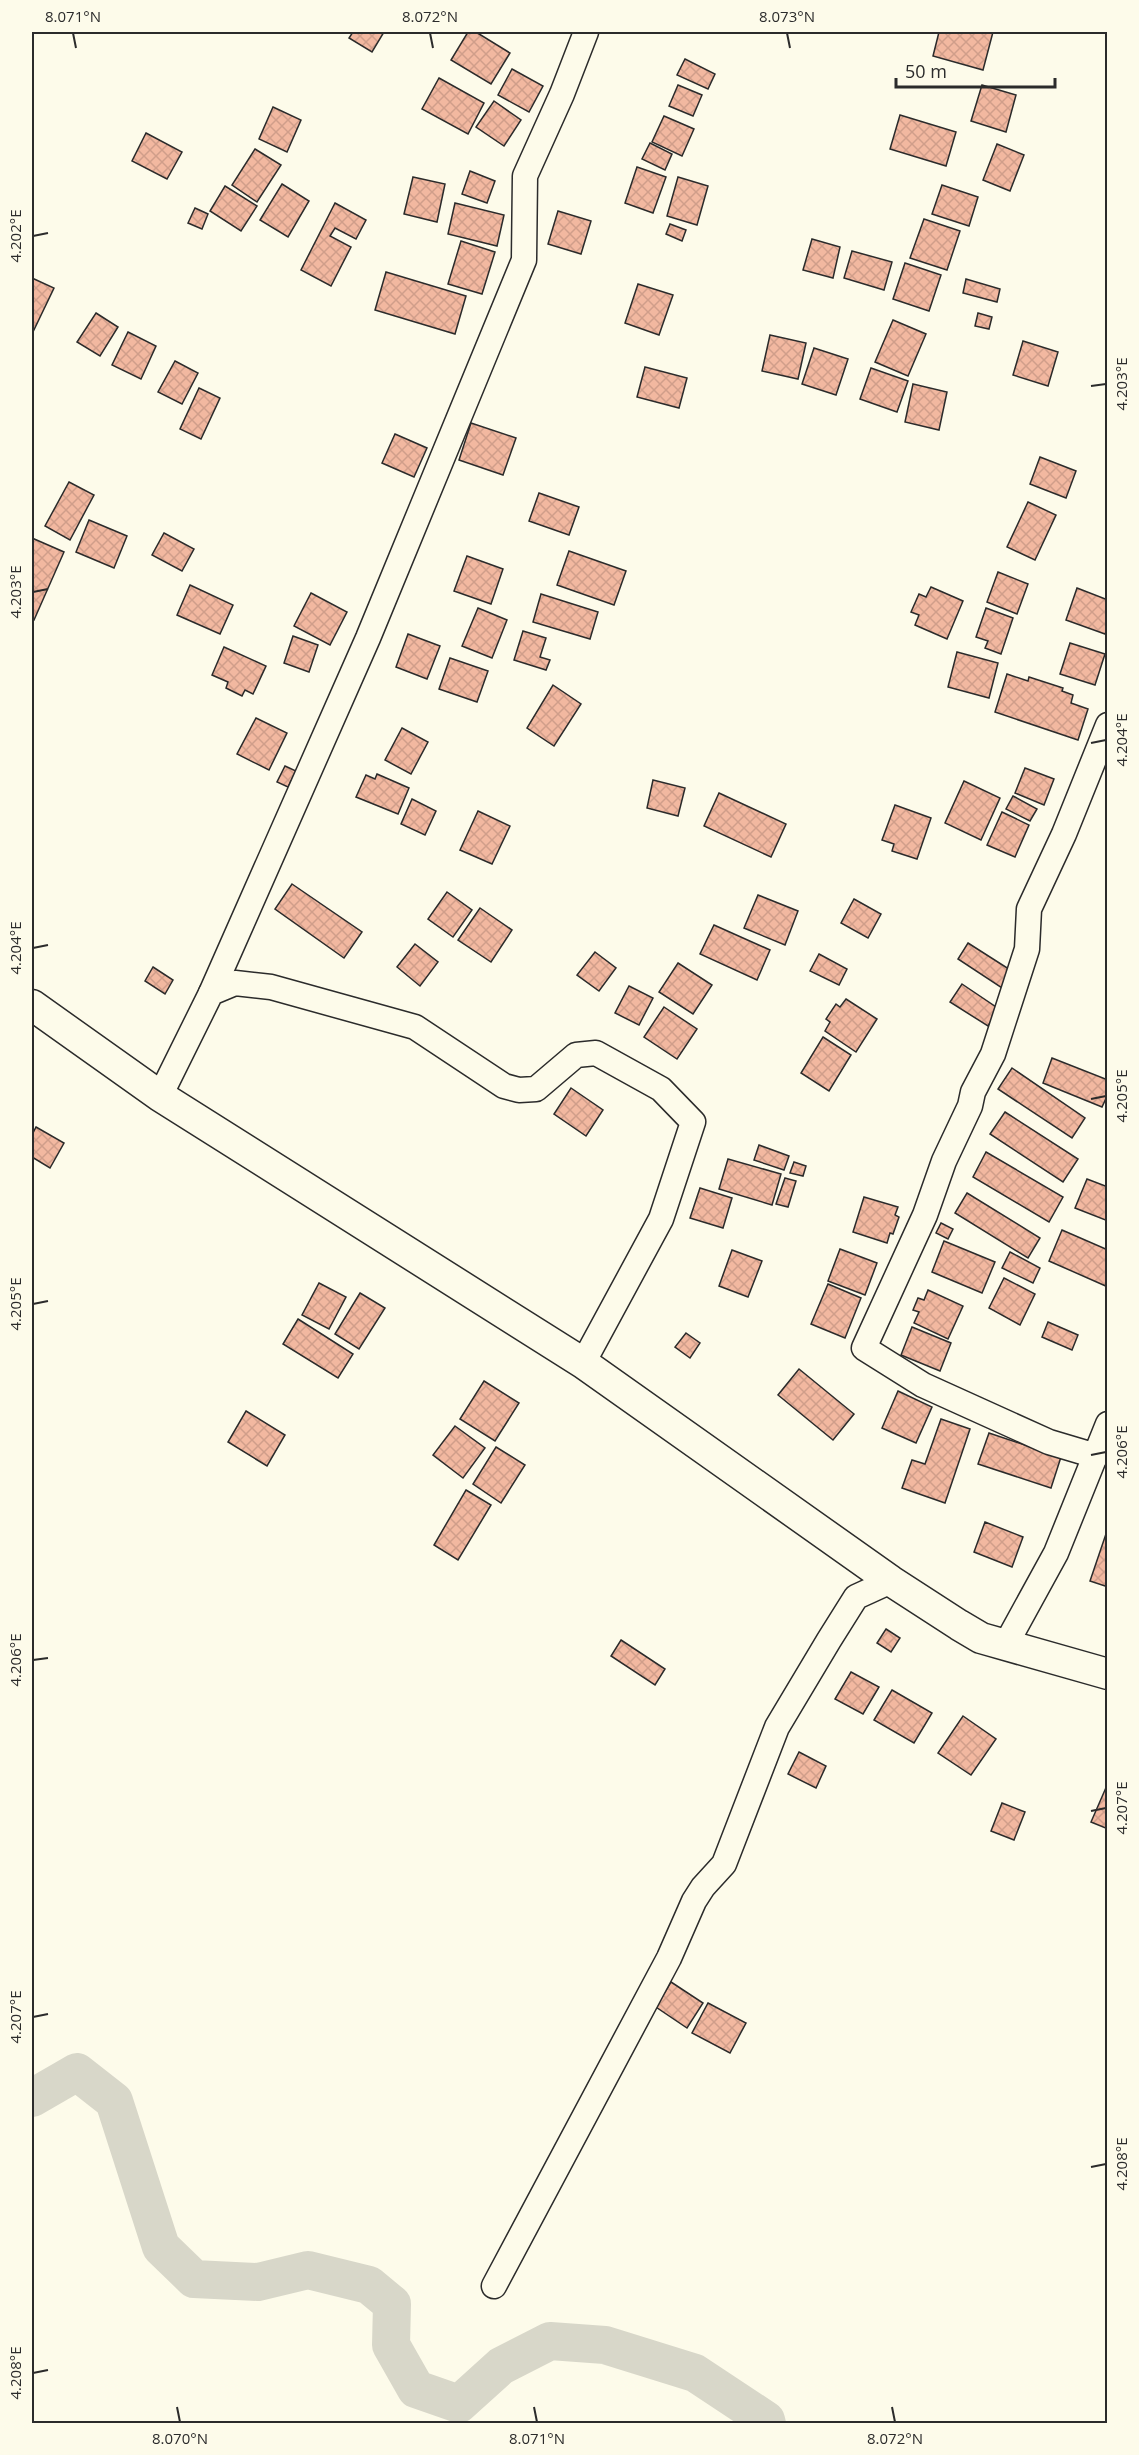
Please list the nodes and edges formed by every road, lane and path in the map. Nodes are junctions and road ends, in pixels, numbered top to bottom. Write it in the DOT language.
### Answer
graph roads {
  1 [pos="586,32"];
  2 [pos="1107,725"];
  3 [pos="211,993"];
  4 [pos="32,1005"];
  5 [pos="160,1096"];
  6 [pos="583,1363"];
  7 [pos="1107,1424"];
  8 [pos="1096,1456"];
  9 [pos="891,1581"];
  10 [pos="1005,1646"];
  11 [pos="1107,1674"];
  12 [pos="494,2286"];
  1 -- 3 [label="street"];
  2 -- 8 [label="street"];
  3 -- 5 [label="street"];
  3 -- 6 [label="street"];
  4 -- 5 [label="main road"];
  5 -- 6 [label="main road"];
  6 -- 9 [label="main road"];
  7 -- 8 [label="street"];
  8 -- 10 [label="street"];
  9 -- 10 [label="main road"];
  9 -- 12 [label="street"];
  10 -- 11 [label="main road"];
}
